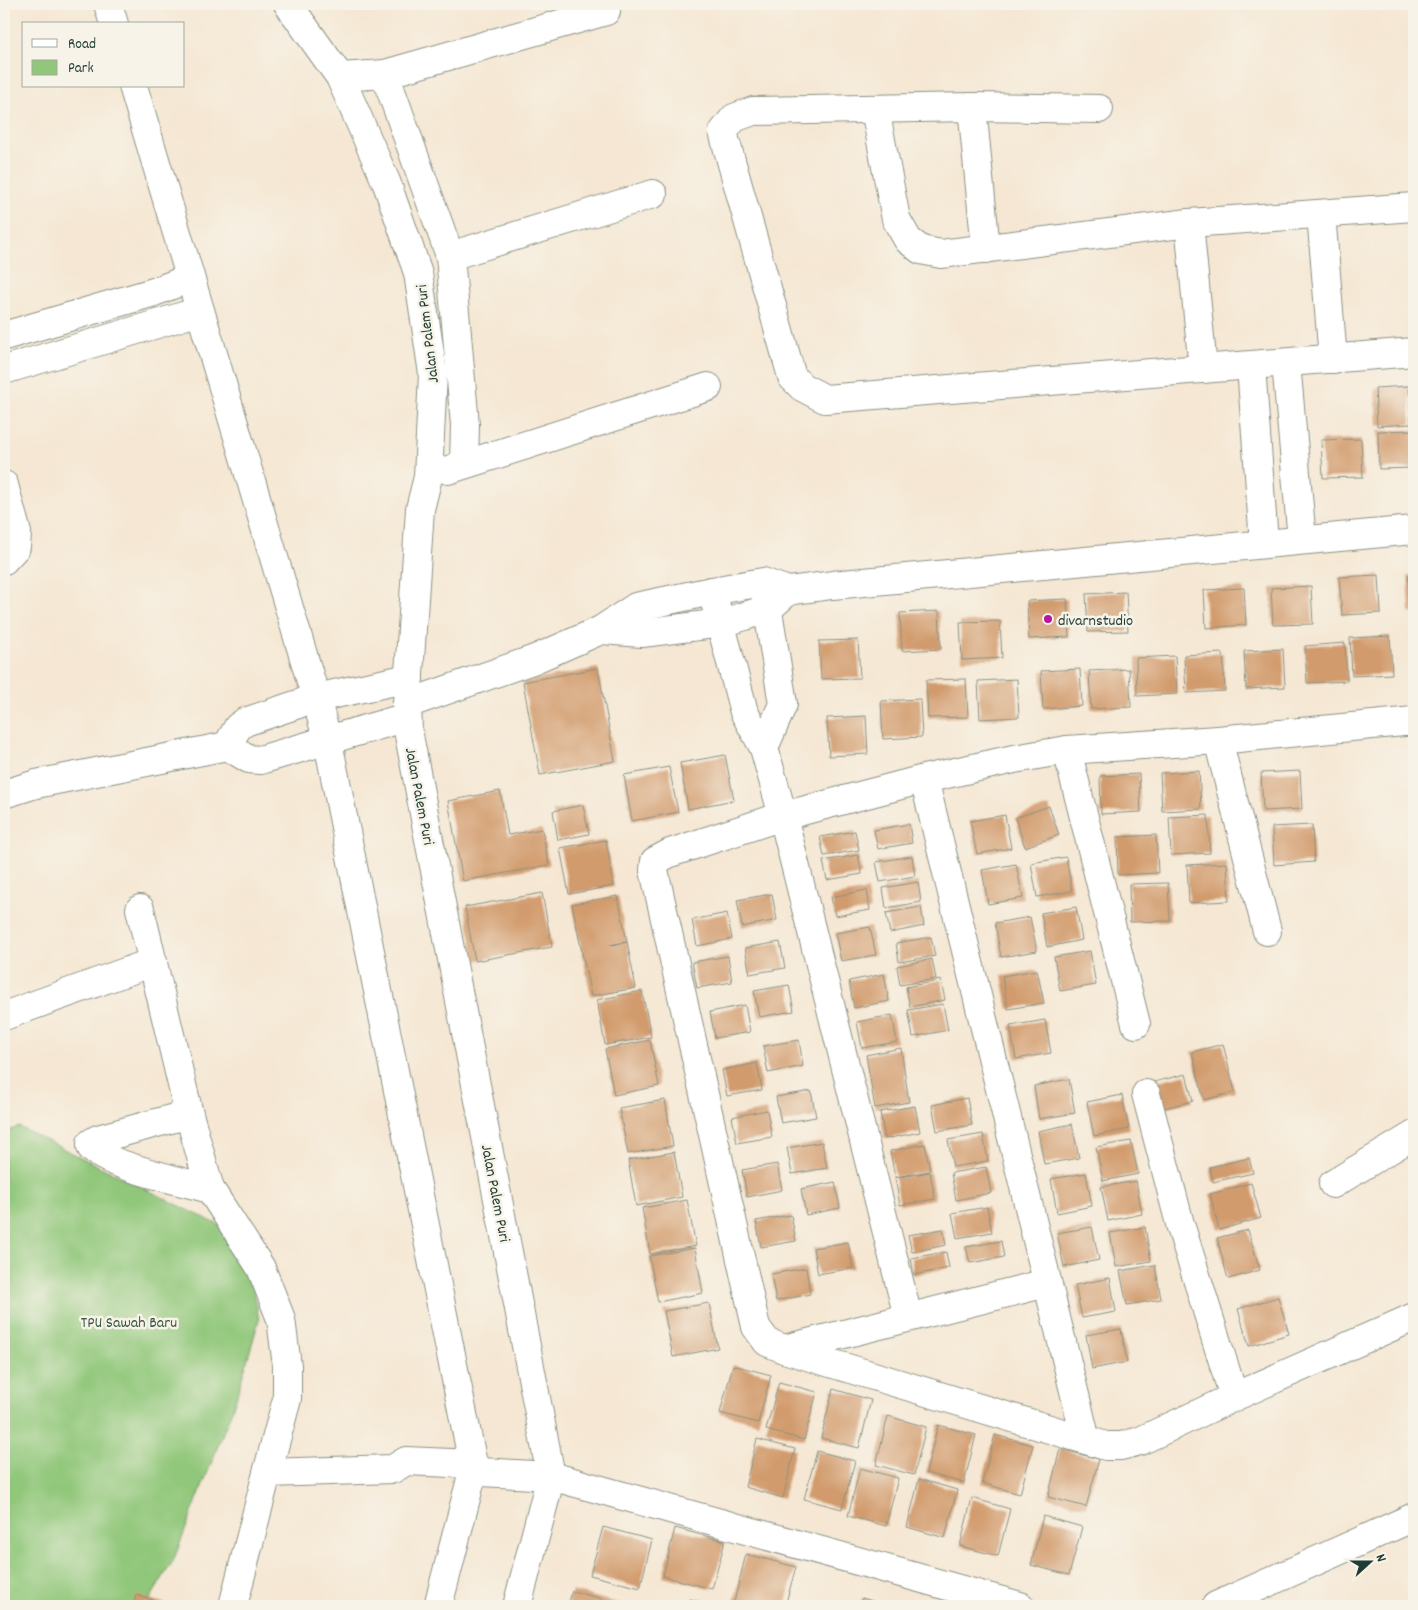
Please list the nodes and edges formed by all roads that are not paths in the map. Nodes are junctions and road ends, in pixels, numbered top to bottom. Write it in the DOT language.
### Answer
graph roads {
  1 [pos="108,4"];
  2 [pos="288,4"];
  3 [pos="606,11"];
  4 [pos="113,22"];
  5 [pos="385,74"];
  6 [pos="340,77"];
  7 [pos="133,88"];
  8 [pos="972,107"];
  9 [pos="875,109"];
  10 [pos="1099,109"];
  11 [pos="653,194"];
  12 [pos="1414,207"];
  13 [pos="1321,214"];
  14 [pos="1190,223"];
  15 [pos="986,249"];
  16 [pos="450,256"];
  17 [pos="190,278"];
  18 [pos="200,311"];
  19 [pos="4,336"];
  20 [pos="1414,352"];
  21 [pos="1333,359"];
  22 [pos="1286,363"];
  23 [pos="1251,366"];
  24 [pos="4,370"];
  25 [pos="1203,370"];
  26 [pos="708,387"];
  27 [pos="464,463"];
  28 [pos="428,477"];
  29 [pos="4,485"];
  30 [pos="1414,530"];
  31 [pos="1302,540"];
  32 [pos="1264,543"];
  33 [pos="4,560"];
  34 [pos="775,587"];
  35 [pos="712,591"];
  36 [pos="768,609"];
  37 [pos="722,623"];
  38 [pos="601,630"];
  39 [pos="316,698"];
  40 [pos="408,700"];
  41 [pos="1414,721"];
  42 [pos="1218,740"];
  43 [pos="328,742"];
  44 [pos="227,746"];
  45 [pos="764,748"];
  46 [pos="1067,750"];
  47 [pos="924,779"];
  48 [pos="4,794"];
  49 [pos="783,816"];
  50 [pos="140,909"];
  51 [pos="1267,931"];
  52 [pos="153,962"];
  53 [pos="4,1016"];
  54 [pos="1136,1024"];
  55 [pos="1146,1094"];
  56 [pos="189,1114"];
  57 [pos="1414,1135"];
  58 [pos="1333,1184"];
  59 [pos="210,1189"];
  60 [pos="1047,1283"];
  61 [pos="908,1317"];
  62 [pos="1414,1317"];
  63 [pos="784,1349"];
  64 [pos="1234,1397"];
  65 [pos="1086,1440"];
  66 [pos="266,1473"];
  67 [pos="478,1473"];
  68 [pos="544,1475"];
  69 [pos="1414,1518"];
  70 [pos="233,1606"];
  71 [pos="438,1606"];
  72 [pos="517,1606"];
  73 [pos="1020,1606"];
  74 [pos="1216,1606"];
  1 -- 4 [label="street"];
  2 -- 6 [label="street, Jalan Palem Puri"];
  3 -- 5 [label="street"];
  5 -- 6 [label="street"];
  5 -- 16 [label="street"];
  6 -- 28 [label="street, Jalan Palem Puri"];
  7 -- 17 [label="street"];
  8 -- 9 [label="street"];
  8 -- 10 [label="street"];
  8 -- 15 [label="street"];
  9 -- 15 [label="street"];
  9 -- 25 [label="street"];
  11 -- 16 [label="street"];
  12 -- 13 [label="street"];
  13 -- 14 [label="street"];
  13 -- 21 [label="street"];
  14 -- 15 [label="street"];
  14 -- 25 [label="street"];
  16 -- 27 [label="street"];
  17 -- 18 [label="street"];
  17 -- 19 [label="street"];
  18 -- 24 [label="street"];
  18 -- 39 [label="street"];
  20 -- 21 [label="street"];
  21 -- 22 [label="street"];
  22 -- 23 [label="street"];
  22 -- 31 [label="street"];
  23 -- 25 [label="street"];
  23 -- 32 [label="street"];
  26 -- 27 [label="street"];
  27 -- 28 [label="street"];
  28 -- 40 [label="street, Jalan Palem Puri"];
  29 -- 33 [label="street"];
  30 -- 31 [label="street"];
  31 -- 32 [label="street"];
  32 -- 34 [label="street"];
  34 -- 35 [label="street"];
  34 -- 36 [label="street"];
  35 -- 37 [label="street"];
  35 -- 38 [label="street"];
  36 -- 37 [label="street"];
  36 -- 45 [label="street"];
  37 -- 38 [label="street"];
  37 -- 45 [label="street"];
  38 -- 40 [label="street"];
  39 -- 40 [label="street"];
  39 -- 43 [label="street"];
  39 -- 44 [label="street"];
  40 -- 43 [label="street"];
  40 -- 68 [label="street, Jalan Palem Puri"];
  41 -- 42 [label="street"];
  42 -- 46 [label="street"];
  42 -- 51 [label="street"];
  43 -- 44 [label="street"];
  43 -- 67 [label="street"];
  44 -- 48 [label="street"];
  45 -- 49 [label="street"];
  46 -- 47 [label="street"];
  46 -- 54 [label="street"];
  47 -- 49 [label="street"];
  47 -- 60 [label="street"];
  49 -- 61 [label="street"];
  49 -- 63 [label="street"];
  50 -- 52 [label="street"];
  52 -- 53 [label="street"];
  52 -- 56 [label="street"];
  55 -- 64 [label="street"];
  56 -- 59 [label="street"];
  56 -- 59 [label="street"];
  57 -- 58 [label="street"];
  59 -- 66 [label="street"];
  60 -- 61 [label="street"];
  60 -- 65 [label="street"];
  61 -- 63 [label="street"];
  62 -- 64 [label="street"];
  63 -- 65 [label="street"];
  64 -- 65 [label="street"];
  66 -- 67 [label="street"];
  66 -- 70 [label="street"];
  67 -- 68 [label="street"];
  67 -- 71 [label="street"];
  68 -- 72 [label="street, Jalan Palem Puri"];
  68 -- 73 [label="street"];
  69 -- 74 [label="street"];
}
